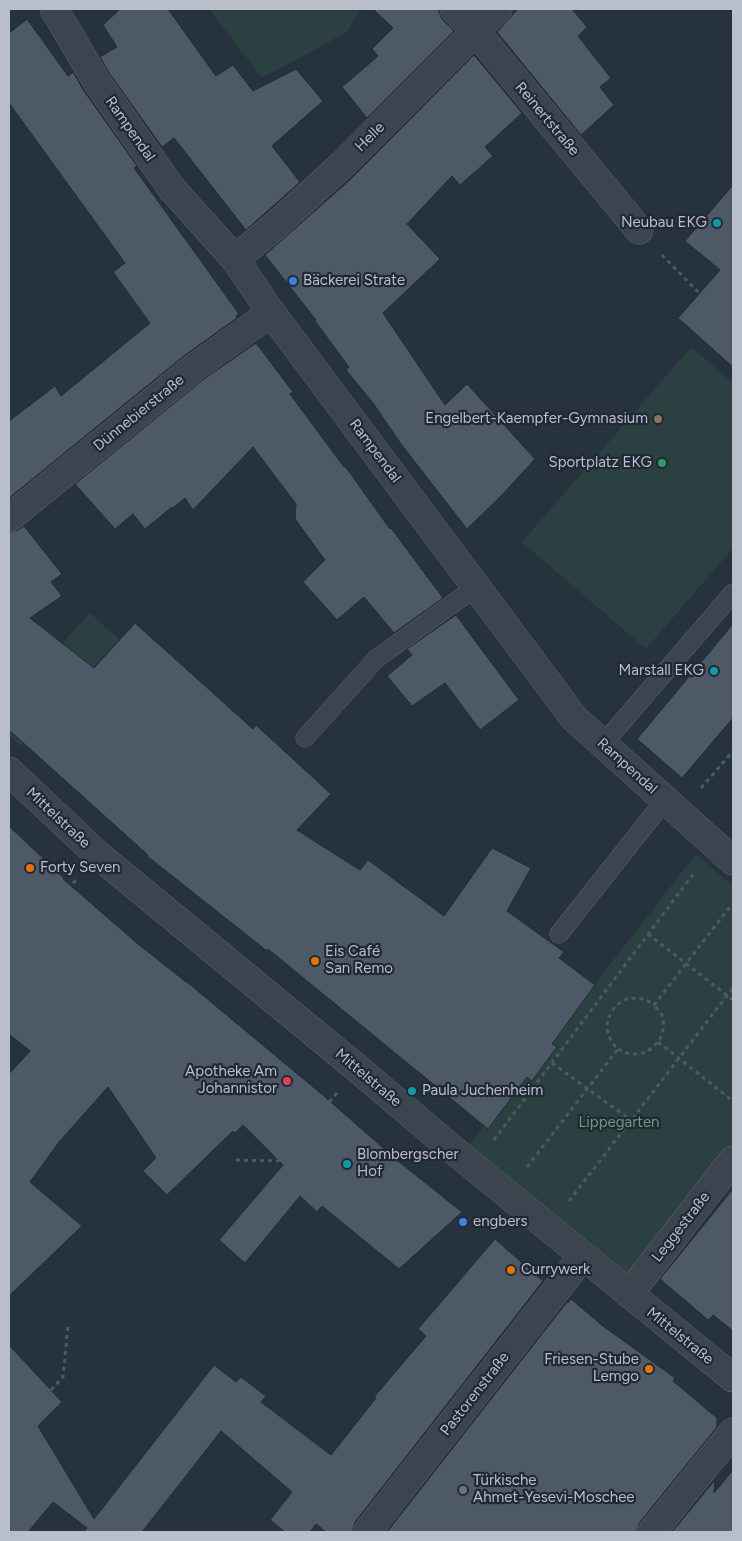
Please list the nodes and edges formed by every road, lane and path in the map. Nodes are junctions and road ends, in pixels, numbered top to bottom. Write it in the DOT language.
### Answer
graph roads {
  1 [pos="54,9"];
  2 [pos="454,9"];
  3 [pos="498,9"];
  4 [pos="476,32"];
  5 [pos="639,230"];
  6 [pos="235,259"];
  7 [pos="270,310"];
  8 [pos="733,324"];
  9 [pos="9,518"];
  10 [pos="476,587"];
  11 [pos="733,593"];
  12 [pos="305,738"];
  13 [pos="603,744"];
  14 [pos="733,751"];
  15 [pos="9,771"];
  16 [pos="672,806"];
  17 [pos="724,853"];
  18 [pos="98,855"];
  19 [pos="733,903"];
  20 [pos="559,934"];
  21 [pos="648,934"];
  22 [pos="21,944"];
  23 [pos="685,963"];
  24 [pos="733,988"];
  25 [pos="728,996"];
  26 [pos="733,1000"];
  27 [pos="654,1004"];
  28 [pos="658,1042"];
  29 [pos="618,1049"];
  30 [pos="678,1058"];
  31 [pos="552,1063"];
  32 [pos="358,1069"];
  33 [pos="588,1089"];
  34 [pos="733,1101"];
  35 [pos="632,1121"];
  36 [pos="236,1160"];
  37 [pos="733,1160"];
  38 [pos="474,1166"];
  39 [pos="506,1193"];
  40 [pos="549,1228"];
  41 [pos="583,1256"];
  42 [pos="629,1294"];
  43 [pos="68,1325"];
  44 [pos="733,1378"];
  45 [pos="51,1390"];
  46 [pos="733,1432"];
  47 [pos="367,1532"];
  48 [pos="652,1532"];
  1 -- 6 [label="street, Rampendal"];
  2 -- 4 [label="street, Reinertstraße"];
  3 -- 4 [label="street, Helle"];
  4 -- 5 [label="street, Reinertstraße"];
  4 -- 6 [label="street, Helle"];
  5 -- 8 [label="path"];
  6 -- 7 [label="street, Rampendal"];
  7 -- 9 [label="street, Dünnebierstraße"];
  7 -- 10 [label="street, Rampendal"];
  10 -- 12 [label="lane"];
  10 -- 13 [label="street, Rampendal"];
  11 -- 13 [label="lane"];
  13 -- 16 [label="street, Rampendal"];
  14 -- 16 [label="path"];
  15 -- 18 [label="street, Mittelstraße"];
  16 -- 17 [label="street, Rampendal"];
  16 -- 20 [label="lane"];
  17 -- 21 [label="path"];
  18 -- 22 [label="path"];
  18 -- 32 [label="street, Mittelstraße"];
  19 -- 23 [label="path"];
  21 -- 23 [label="path"];
  21 -- 31 [label="path"];
  23 -- 25 [label="path"];
  23 -- 27 [label="path"];
  24 -- 25 [label="path"];
  25 -- 26 [label="path"];
  25 -- 30 [label="path"];
  27 -- 28 [label="path"];
  27 -- 29 [label="path"];
  28 -- 29 [label="path"];
  28 -- 30 [label="path"];
  29 -- 33 [label="path"];
  30 -- 34 [label="path"];
  30 -- 35 [label="path"];
  31 -- 33 [label="path"];
  31 -- 38 [label="path"];
  32 -- 36 [label="path"];
  32 -- 38 [label="street, Mittelstraße"];
  33 -- 35 [label="path"];
  33 -- 39 [label="path"];
  35 -- 40 [label="path"];
  37 -- 42 [label="street, Leggestraße"];
  38 -- 39 [label="street, Mittelstraße"];
  39 -- 40 [label="street, Mittelstraße"];
  40 -- 41 [label="street, Mittelstraße"];
  41 -- 42 [label="street, Mittelstraße"];
  41 -- 47 [label="street, Pastorenstraße"];
  42 -- 44 [label="street, Mittelstraße"];
  43 -- 45 [label="path"];
  46 -- 48 [label="street"];
}
